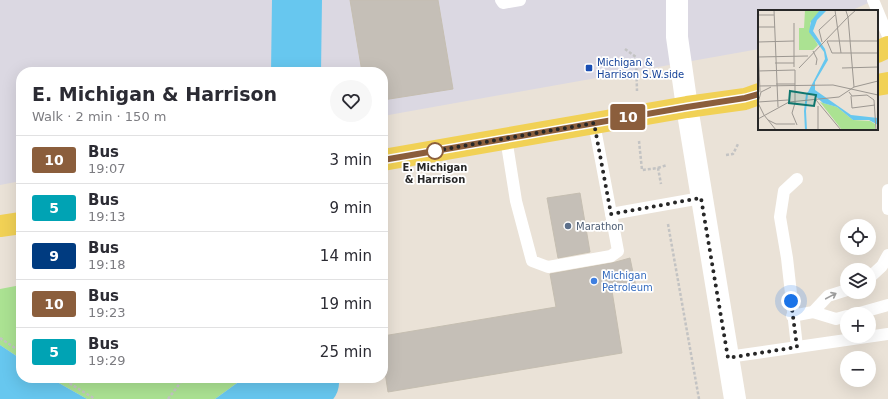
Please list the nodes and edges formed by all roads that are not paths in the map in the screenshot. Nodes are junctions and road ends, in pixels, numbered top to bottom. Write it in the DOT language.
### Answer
graph roads {
  1 [pos="501,0"];
  2 [pos="520,0"];
  3 [pos="677,0"];
  4 [pos="873,0"];
  5 [pos="877,10"];
  6 [pos="878,12"];
  7 [pos="888,36"];
  8 [pos="888,47"];
  9 [pos="878,52"];
  10 [pos="888,83"];
  11 [pos="878,85"];
  12 [pos="754,97"];
  13 [pos="687,107"];
  14 [pos="594,123"];
  15 [pos="506,138"];
  16 [pos="388,159"];
  17 [pos="797,179"];
  18 [pos="888,190"];
  19 [pos="701,198"];
  20 [pos="888,209"];
  21 [pos="611,214"];
  22 [pos="16,224"];
  23 [pos="0,226"];
  24 [pos="888,254"];
  25 [pos="876,272"];
  26 [pos="840,292"];
  27 [pos="888,305"];
  28 [pos="876,308"];
  29 [pos="813,312"];
  30 [pos="792,316"];
  31 [pos="840,318"];
  32 [pos="888,334"];
  33 [pos="797,347"];
  34 [pos="728,358"];
  35 [pos="735,399"];
  1 -- 2 [label="lane"];
  3 -- 13 [label="street"];
  4 -- 5 [label="lane"];
  6 -- 7 [label="lane"];
  8 -- 9 [label="main road"];
  10 -- 11 [label="main road"];
  12 -- 13 [label="main road"];
  13 -- 14 [label="main road"];
  13 -- 19 [label="street"];
  14 -- 15 [label="main road"];
  14 -- 21 [label="lane"];
  15 -- 16 [label="main road"];
  15 -- 21 [label="lane"];
  17 -- 30 [label="lane"];
  18 -- 20 [label="lane"];
  19 -- 21 [label="lane"];
  19 -- 34 [label="street"];
  22 -- 23 [label="main road"];
  24 -- 25 [label="lane"];
  29 -- 26 [label="lane, one-way"];
  27 -- 28 [label="lane"];
  29 -- 30 [label="lane"];
  29 -- 31 [label="lane"];
  30 -- 33 [label="lane"];
  32 -- 33 [label="lane"];
  33 -- 34 [label="lane"];
  34 -- 35 [label="street"];
}
